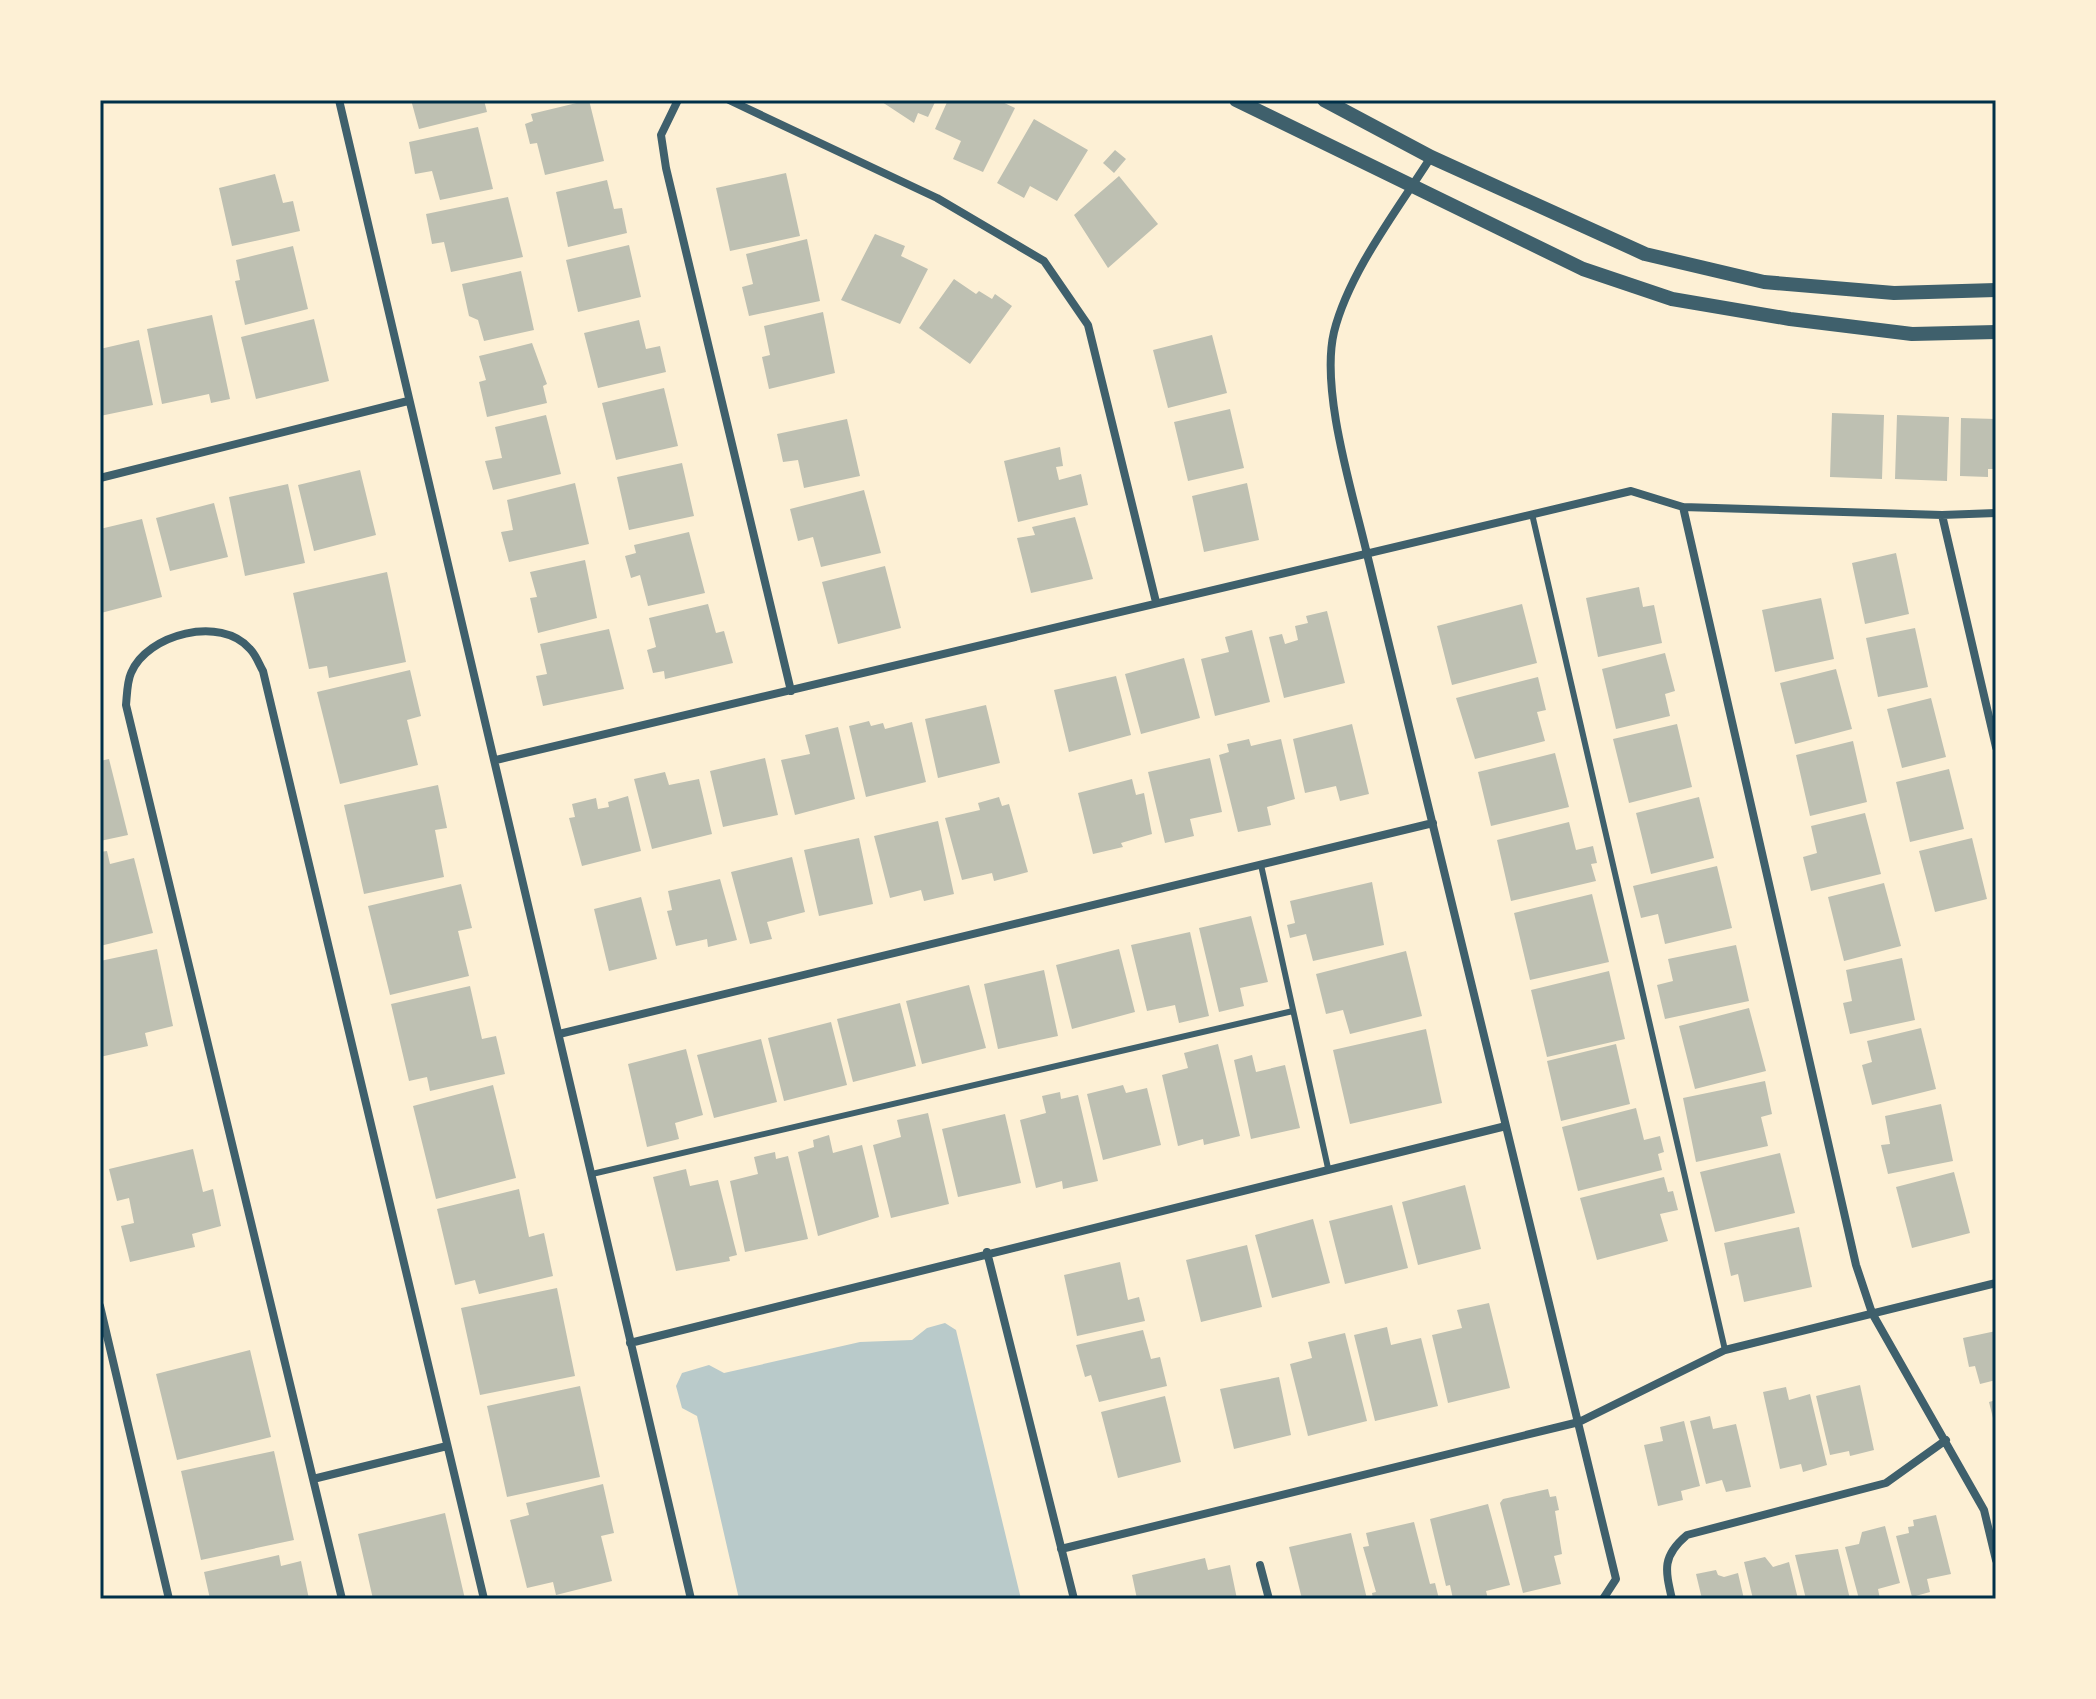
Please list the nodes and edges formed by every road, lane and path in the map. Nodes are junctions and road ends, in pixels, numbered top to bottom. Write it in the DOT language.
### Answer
graph roads {
  1 [pos="339,100"];
  2 [pos="678,100"];
  3 [pos="729,100"];
  4 [pos="1236,100"];
  5 [pos="1324,100"];
  6 [pos="1431,157"];
  7 [pos="1412,187"];
  8 [pos="1996,290"];
  9 [pos="1996,332"];
  10 [pos="408,401"];
  11 [pos="100,478"];
  12 [pos="1683,507"];
  13 [pos="1996,513"];
  14 [pos="1532,514"];
  15 [pos="1942,515"];
  16 [pos="1367,554"];
  17 [pos="1156,602"];
  18 [pos="791,691"];
  19 [pos="1996,747"];
  20 [pos="496,760"];
  21 [pos="1433,823"];
  22 [pos="1261,865"];
  23 [pos="1293,1011"];
  24 [pos="559,1034"];
  25 [pos="1506,1126"];
  26 [pos="1328,1168"];
  27 [pos="592,1174"];
  28 [pos="987,1252"];
  29 [pos="1996,1283"];
  30 [pos="100,1306"];
  31 [pos="1872,1313"];
  32 [pos="630,1343"];
  33 [pos="1725,1350"];
  34 [pos="1579,1422"];
  35 [pos="1946,1440"];
  36 [pos="447,1446"];
  37 [pos="313,1479"];
  38 [pos="1061,1549"];
  39 [pos="1996,1560"];
  40 [pos="1260,1565"];
  41 [pos="169,1599"];
  42 [pos="342,1599"];
  43 [pos="484,1599"];
  44 [pos="691,1599"];
  45 [pos="1074,1599"];
  46 [pos="1269,1599"];
  47 [pos="1603,1599"];
  48 [pos="1672,1599"];
  1 -- 10 [label="street"];
  2 -- 18 [label="street"];
  3 -- 17 [label="street"];
  4 -- 7 [label="street"];
  5 -- 6 [label="street"];
  6 -- 7 [label="street"];
  6 -- 8 [label="street"];
  7 -- 9 [label="street"];
  7 -- 16 [label="street"];
  10 -- 11 [label="street"];
  10 -- 20 [label="street"];
  12 -- 14 [label="street"];
  12 -- 15 [label="street"];
  12 -- 31 [label="street"];
  13 -- 15 [label="street"];
  14 -- 16 [label="street"];
  14 -- 33 [label="lane"];
  15 -- 19 [label="street"];
  16 -- 17 [label="street"];
  16 -- 21 [label="street"];
  17 -- 18 [label="street"];
  18 -- 20 [label="street"];
  20 -- 24 [label="street"];
  21 -- 22 [label="street"];
  21 -- 25 [label="street"];
  22 -- 23 [label="lane"];
  22 -- 24 [label="street"];
  23 -- 26 [label="lane"];
  23 -- 27 [label="lane"];
  24 -- 27 [label="street"];
  25 -- 26 [label="street"];
  25 -- 34 [label="street"];
  26 -- 28 [label="street"];
  27 -- 32 [label="street"];
  28 -- 32 [label="street"];
  28 -- 38 [label="street"];
  29 -- 31 [label="street"];
  30 -- 41 [label="street"];
  31 -- 33 [label="street"];
  31 -- 35 [label="street"];
  32 -- 44 [label="street"];
  33 -- 34 [label="street"];
  34 -- 38 [label="street"];
  34 -- 47 [label="street"];
  35 -- 39 [label="street"];
  35 -- 48 [label="street"];
  36 -- 37 [label="street"];
  36 -- 37 [label="street"];
  36 -- 43 [label="street"];
  37 -- 42 [label="street"];
  38 -- 45 [label="street"];
  40 -- 46 [label="street"];
}
